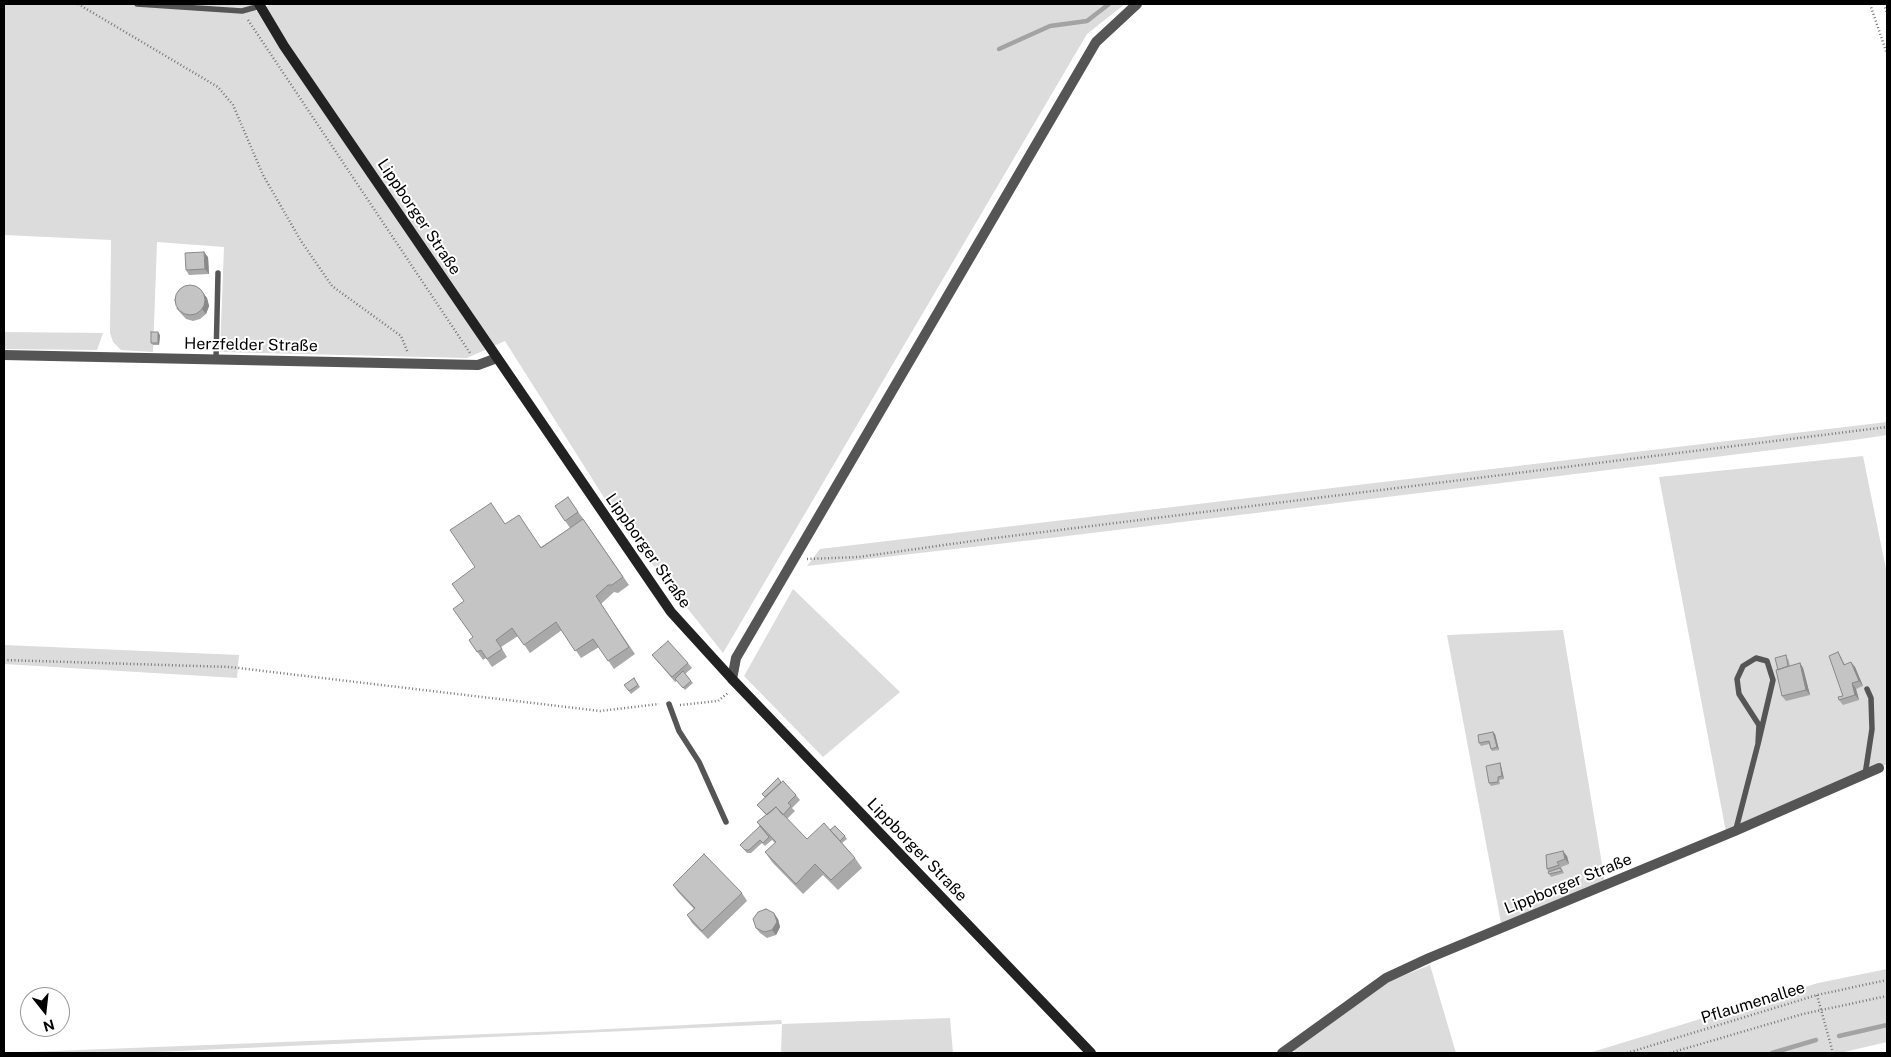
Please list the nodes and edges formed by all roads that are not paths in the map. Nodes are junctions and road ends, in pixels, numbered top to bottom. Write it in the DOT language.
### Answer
graph roads {
  1 [pos="137,4"];
  2 [pos="1137,4"];
  3 [pos="259,5"];
  4 [pos="218,273"];
  5 [pos="4,354"];
  6 [pos="497,358"];
  7 [pos="216,359"];
  8 [pos="732,679"];
  9 [pos="1867,689"];
  10 [pos="669,704"];
  11 [pos="1758,744"];
  12 [pos="1879,768"];
  13 [pos="1866,775"];
  14 [pos="726,822"];
  15 [pos="1735,831"];
  16 [pos="1091,1053"];
  17 [pos="1282,1053"];
  1 -- 3 [label="lane"];
  2 -- 8 [label="street"];
  3 -- 6 [label="street, Lippborger Straße"];
  4 -- 7 [label="lane"];
  5 -- 7 [label="street, Herzfelder Straße"];
  6 -- 7 [label="street, Herzfelder Straße"];
  6 -- 8 [label="street, Lippborger Straße"];
  8 -- 16 [label="street, Lippborger Straße"];
  9 -- 13 [label="lane"];
  10 -- 14 [label="lane"];
  11 -- 11 [label="lane"];
  11 -- 15 [label="lane"];
  12 -- 13 [label="street, Lippborger Straße"];
  13 -- 15 [label="street, Lippborger Straße"];
  15 -- 17 [label="street, Lippborger Straße"];
}
